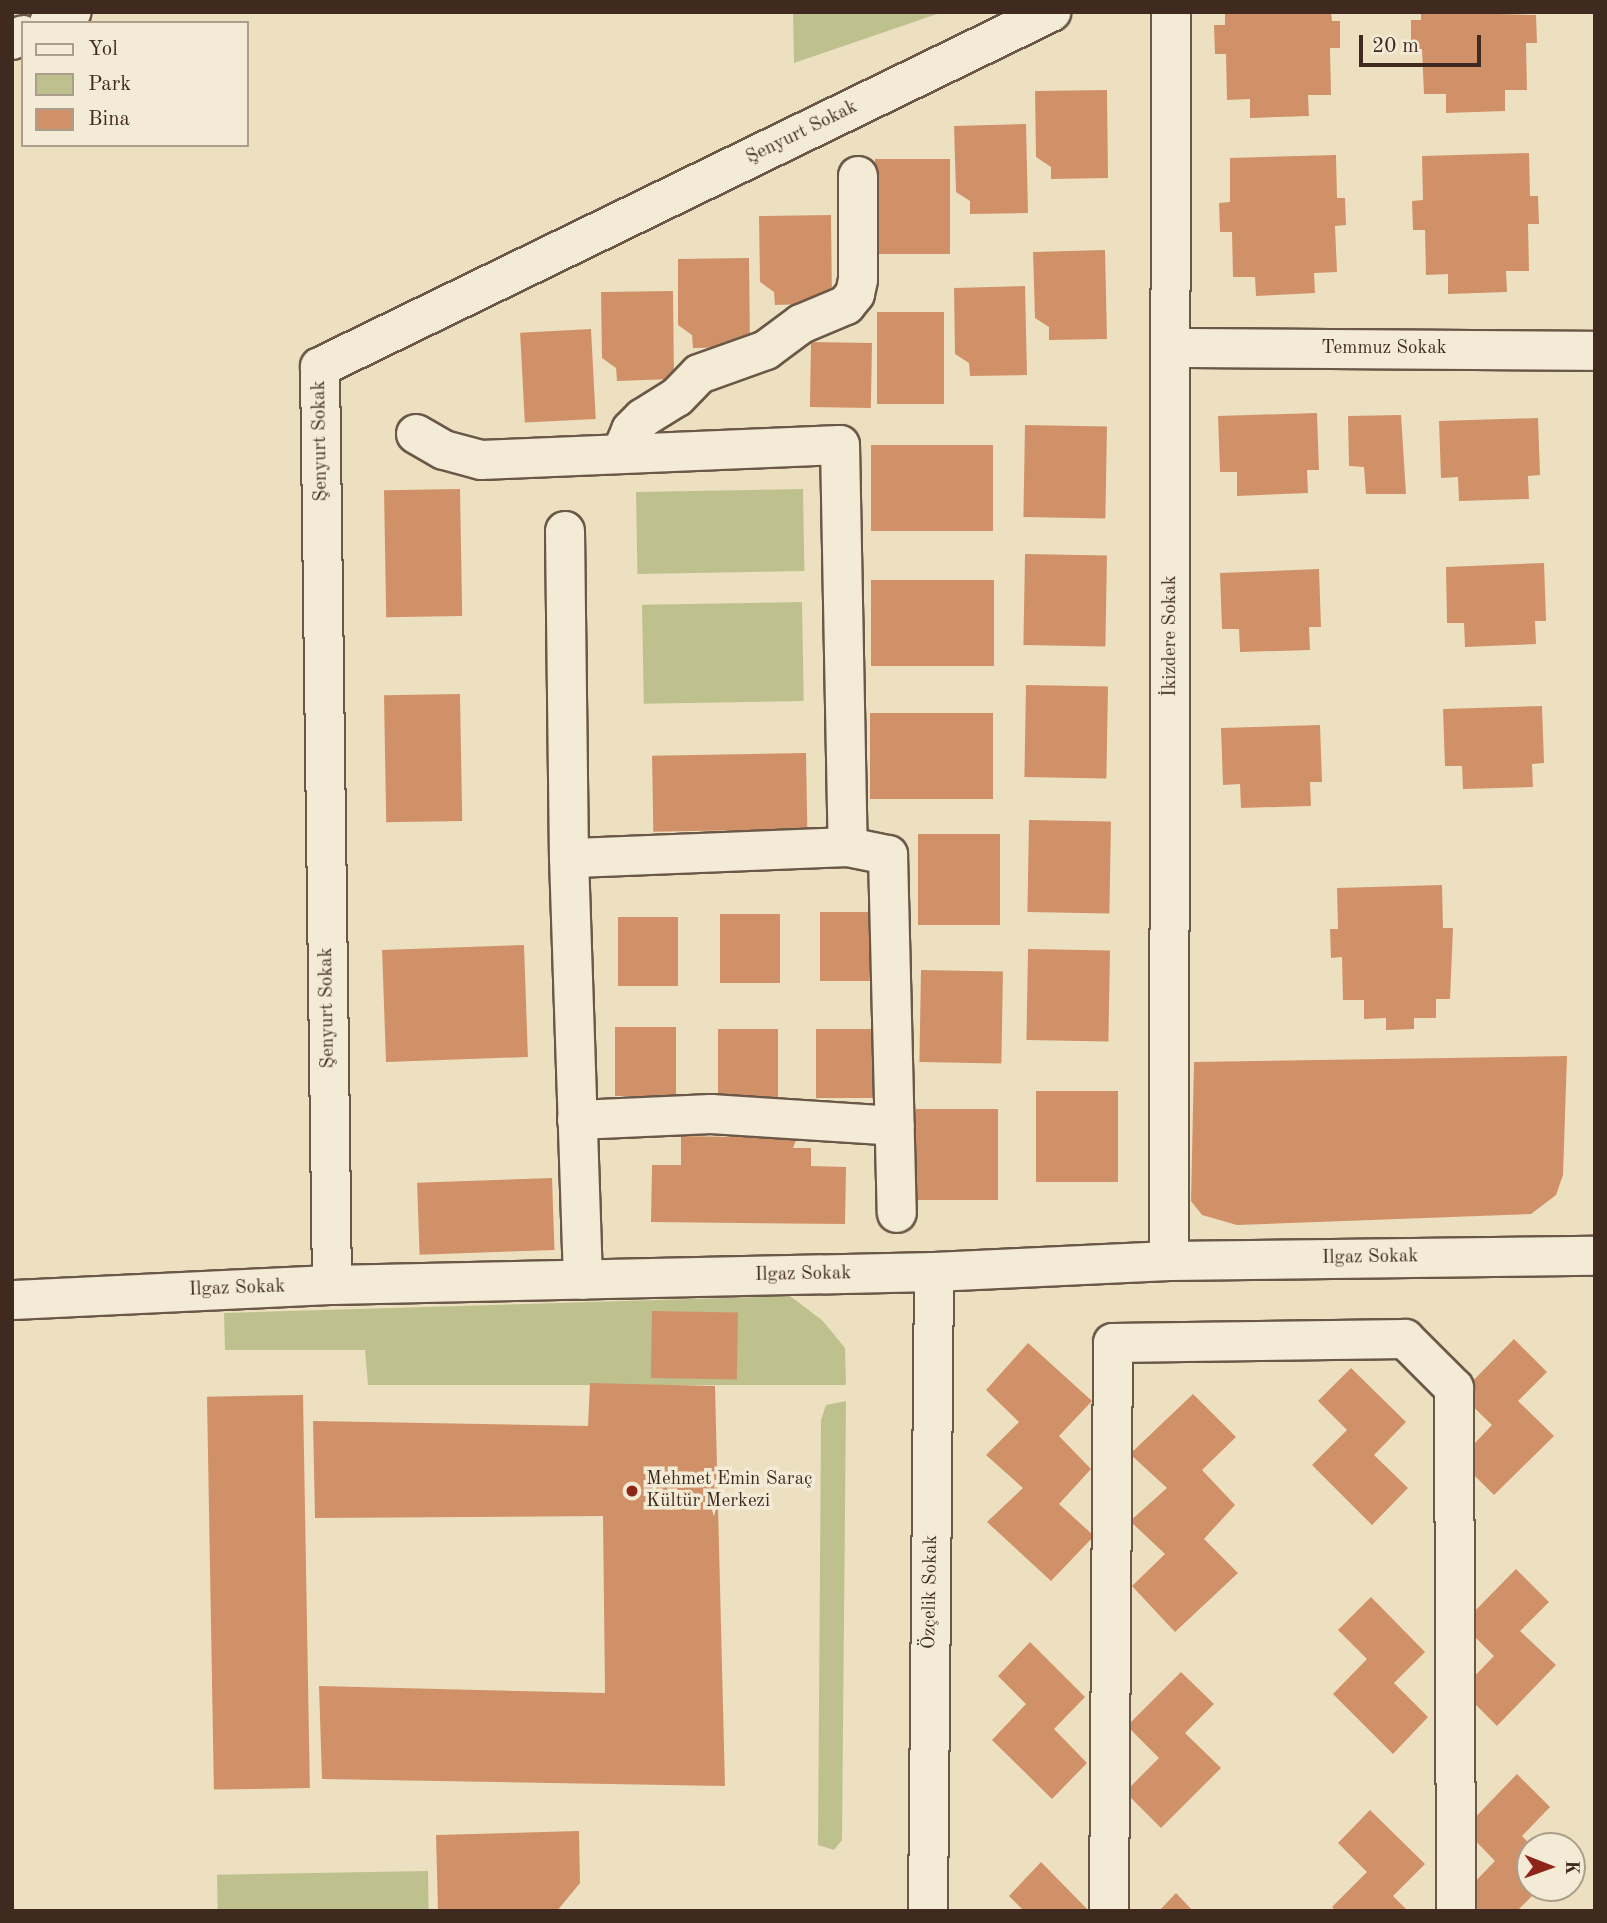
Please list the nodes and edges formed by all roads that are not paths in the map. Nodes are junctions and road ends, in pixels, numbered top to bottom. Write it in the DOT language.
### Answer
graph roads {
  1 [pos="72,12"];
  2 [pos="1051,12"];
  3 [pos="1171,12"];
  4 [pos="53,21"];
  5 [pos="858,176"];
  6 [pos="1172,348"];
  7 [pos="1595,351"];
  8 [pos="416,434"];
  9 [pos="621,454"];
  10 [pos="565,531"];
  11 [pos="848,847"];
  12 [pos="569,858"];
  13 [pos="577,1120"];
  14 [pos="895,1126"];
  15 [pos="897,1213"];
  16 [pos="1595,1256"];
  17 [pos="1168,1261"];
  18 [pos="934,1272"];
  19 [pos="583,1280"];
  20 [pos="332,1285"];
  21 [pos="12,1300"];
  22 [pos="928,1911"];
  23 [pos="1110,1911"];
  24 [pos="1456,1911"];
  1 -- 4 [label="street"];
  2 -- 20 [label="street, Şenyurt Sokak"];
  3 -- 6 [label="street, İkizdere Sokak"];
  5 -- 9 [label="street"];
  6 -- 7 [label="street, Temmuz Sokak"];
  6 -- 17 [label="street, İkizdere Sokak"];
  8 -- 9 [label="street"];
  9 -- 11 [label="street"];
  10 -- 12 [label="street"];
  11 -- 12 [label="street"];
  11 -- 14 [label="street"];
  12 -- 13 [label="street"];
  13 -- 14 [label="street"];
  13 -- 19 [label="street"];
  14 -- 15 [label="street"];
  16 -- 17 [label="street, Ilgaz Sokak"];
  17 -- 18 [label="street, Ilgaz Sokak"];
  18 -- 19 [label="street, Ilgaz Sokak"];
  18 -- 22 [label="street, Özçelik Sokak"];
  19 -- 20 [label="street, Ilgaz Sokak"];
  20 -- 21 [label="street, Ilgaz Sokak"];
  23 -- 24 [label="street"];
}
